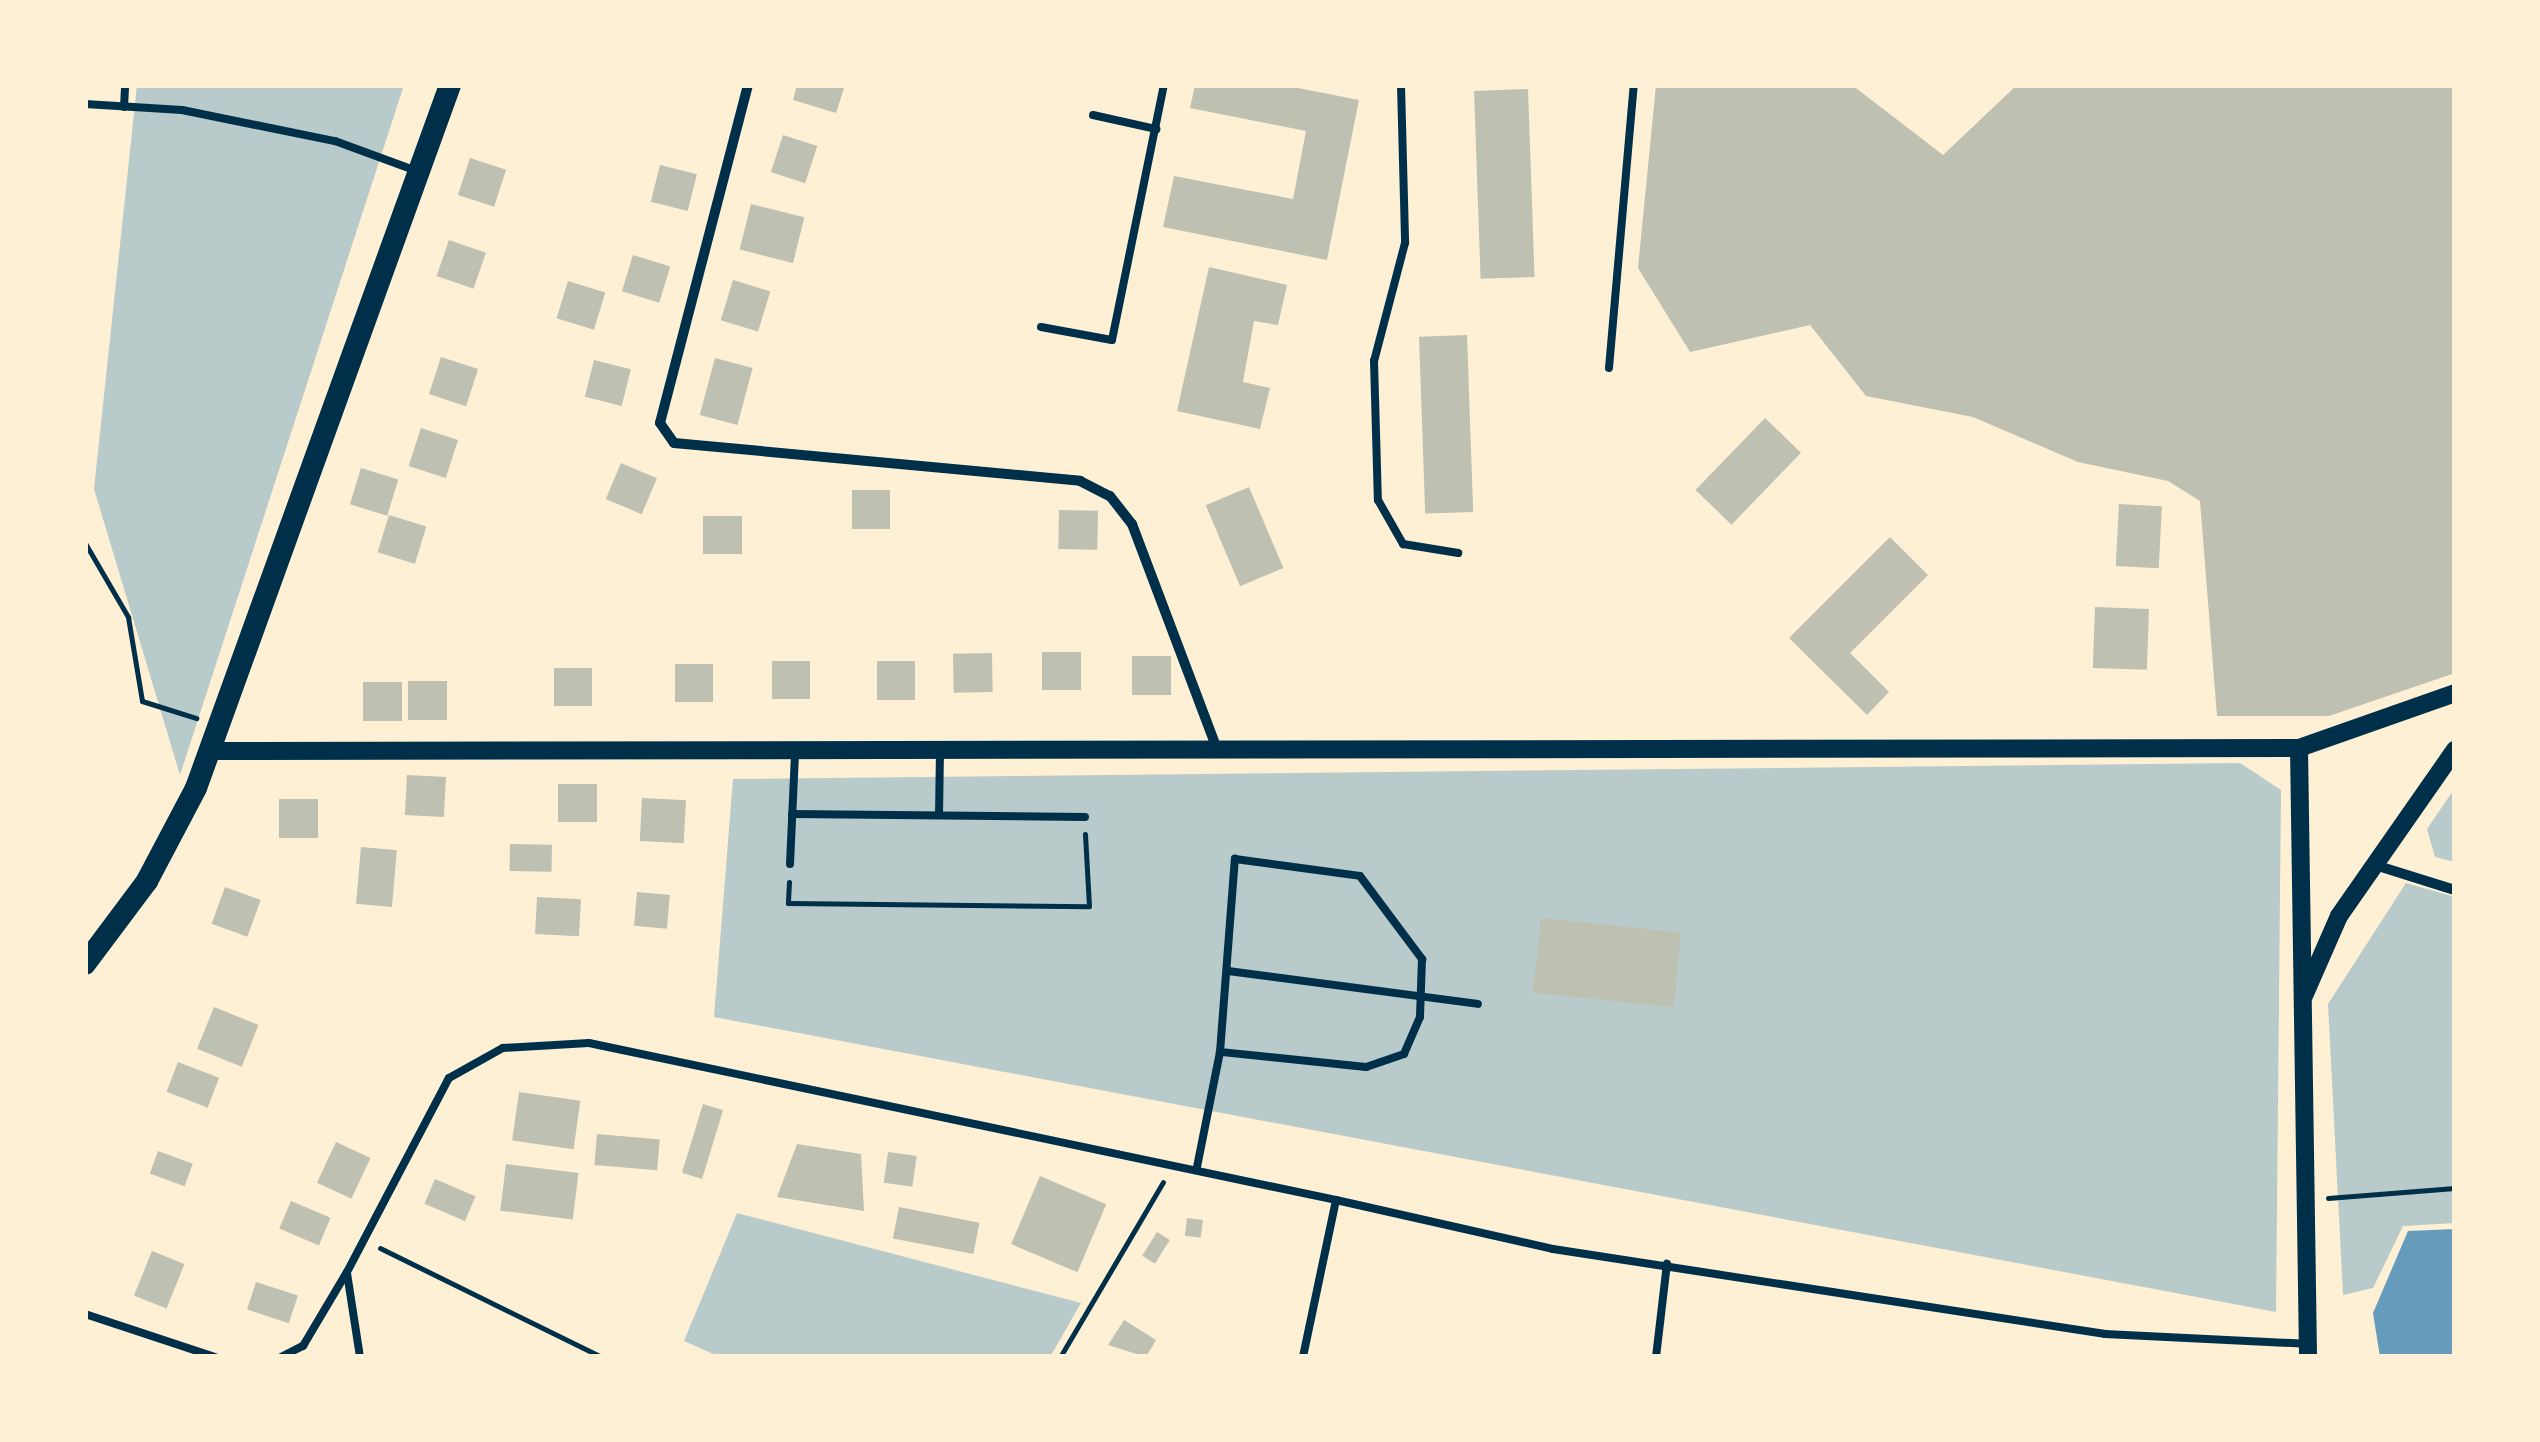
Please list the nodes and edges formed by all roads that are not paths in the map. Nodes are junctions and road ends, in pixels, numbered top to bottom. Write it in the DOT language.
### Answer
graph roads {
  1 [pos="125,85"];
  2 [pos="450,85"];
  3 [pos="748,85"];
  4 [pos="1164,85"];
  5 [pos="1401,85"];
  6 [pos="1634,85"];
  7 [pos="85,104"];
  8 [pos="124,107"];
  9 [pos="1093,115"];
  10 [pos="1156,128"];
  11 [pos="419,172"];
  12 [pos="1041,327"];
  13 [pos="1609,368"];
  14 [pos="1458,553"];
  15 [pos="2455,693"];
  16 [pos="2300,748"];
  17 [pos="2455,750"];
  18 [pos="209,751"];
  19 [pos="1218,752"];
  20 [pos="795,754"];
  21 [pos="940,754"];
  22 [pos="792,814"];
  23 [pos="939,815"];
  24 [pos="1084,817"];
  25 [pos="790,864"];
  26 [pos="2372,865"];
  27 [pos="2455,890"];
  28 [pos="85,964"];
  29 [pos="1228,971"];
  30 [pos="1478,1004"];
  31 [pos="2299,1009"];
  32 [pos="1220,1052"];
  33 [pos="1197,1167"];
  34 [pos="1336,1200"];
  35 [pos="1667,1264"];
  36 [pos="347,1272"];
  37 [pos="85,1314"];
  38 [pos="2308,1351"];
  39 [pos="214,1357"];
  40 [pos="281,1357"];
  41 [pos="360,1357"];
  42 [pos="1303,1357"];
  43 [pos="1656,1357"];
  1 -- 8 [label="lane"];
  2 -- 11 [label="main road"];
  3 -- 19 [label="street"];
  4 -- 10 [label="lane"];
  5 -- 14 [label="lane"];
  6 -- 13 [label="lane"];
  7 -- 8 [label="lane"];
  8 -- 11 [label="lane"];
  9 -- 10 [label="lane"];
  10 -- 12 [label="lane"];
  11 -- 18 [label="main road"];
  15 -- 16 [label="street"];
  16 -- 19 [label="street"];
  16 -- 31 [label="street"];
  17 -- 26 [label="street"];
  18 -- 20 [label="street"];
  18 -- 28 [label="main road"];
  19 -- 21 [label="street"];
  20 -- 21 [label="street"];
  20 -- 22 [label="lane"];
  21 -- 23 [label="lane"];
  22 -- 23 [label="lane"];
  22 -- 25 [label="lane"];
  23 -- 24 [label="lane"];
  26 -- 27 [label="street"];
  26 -- 31 [label="street"];
  29 -- 30 [label="lane"];
  29 -- 32 [label="lane"];
  29 -- 32 [label="lane"];
  31 -- 38 [label="street"];
  32 -- 33 [label="lane"];
  33 -- 34 [label="lane"];
  33 -- 36 [label="lane"];
  34 -- 35 [label="lane"];
  34 -- 42 [label="lane"];
  35 -- 38 [label="lane"];
  35 -- 43 [label="lane"];
  36 -- 40 [label="lane"];
  36 -- 41 [label="lane"];
  37 -- 39 [label="lane"];
}
